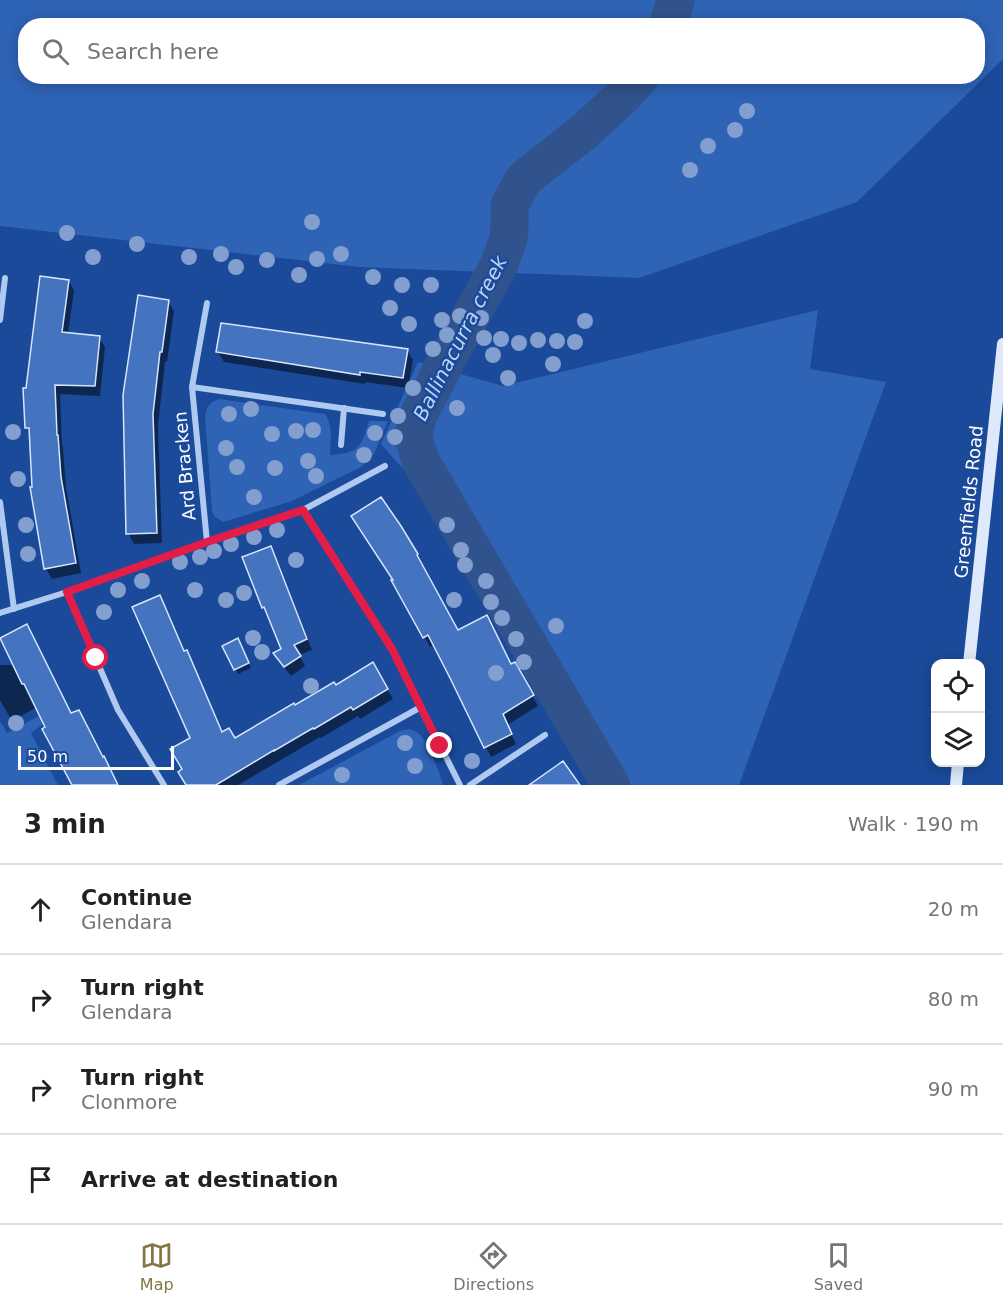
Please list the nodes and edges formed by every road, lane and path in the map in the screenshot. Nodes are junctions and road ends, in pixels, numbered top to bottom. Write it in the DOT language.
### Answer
graph roads {
  1 [pos="5,278"];
  2 [pos="207,303"];
  3 [pos="0,320"];
  4 [pos="1003,344"];
  5 [pos="192,387"];
  6 [pos="344,408"];
  7 [pos="383,414"];
  8 [pos="341,446"];
  9 [pos="385,466"];
  10 [pos="0,502"];
  11 [pos="303,510"];
  12 [pos="207,542"];
  13 [pos="67,592"];
  14 [pos="14,609"];
  15 [pos="0,613"];
  16 [pos="969,659"];
  17 [pos="421,707"];
  18 [pos="545,735"];
  19 [pos="958,767"];
  20 [pos="164,785"];
  21 [pos="279,785"];
  22 [pos="460,785"];
  23 [pos="470,785"];
  24 [pos="956,785"];
  1 -- 3 [label="street"];
  2 -- 5 [label="street, Ard Bracken"];
  4 -- 16 [label="street, Greenfields Road"];
  5 -- 6 [label="street, Ard Bracken"];
  5 -- 12 [label="street, Ard Bracken"];
  6 -- 7 [label="street, Ard Bracken"];
  6 -- 8 [label="street"];
  9 -- 11 [label="street"];
  10 -- 14 [label="street"];
  11 -- 12 [label="street"];
  11 -- 17 [label="street"];
  12 -- 13 [label="street"];
  13 -- 14 [label="street"];
  13 -- 20 [label="street"];
  14 -- 15 [label="street"];
  17 -- 21 [label="street"];
  17 -- 22 [label="street"];
  18 -- 23 [label="street"];
  19 -- 24 [label="street"];
}
